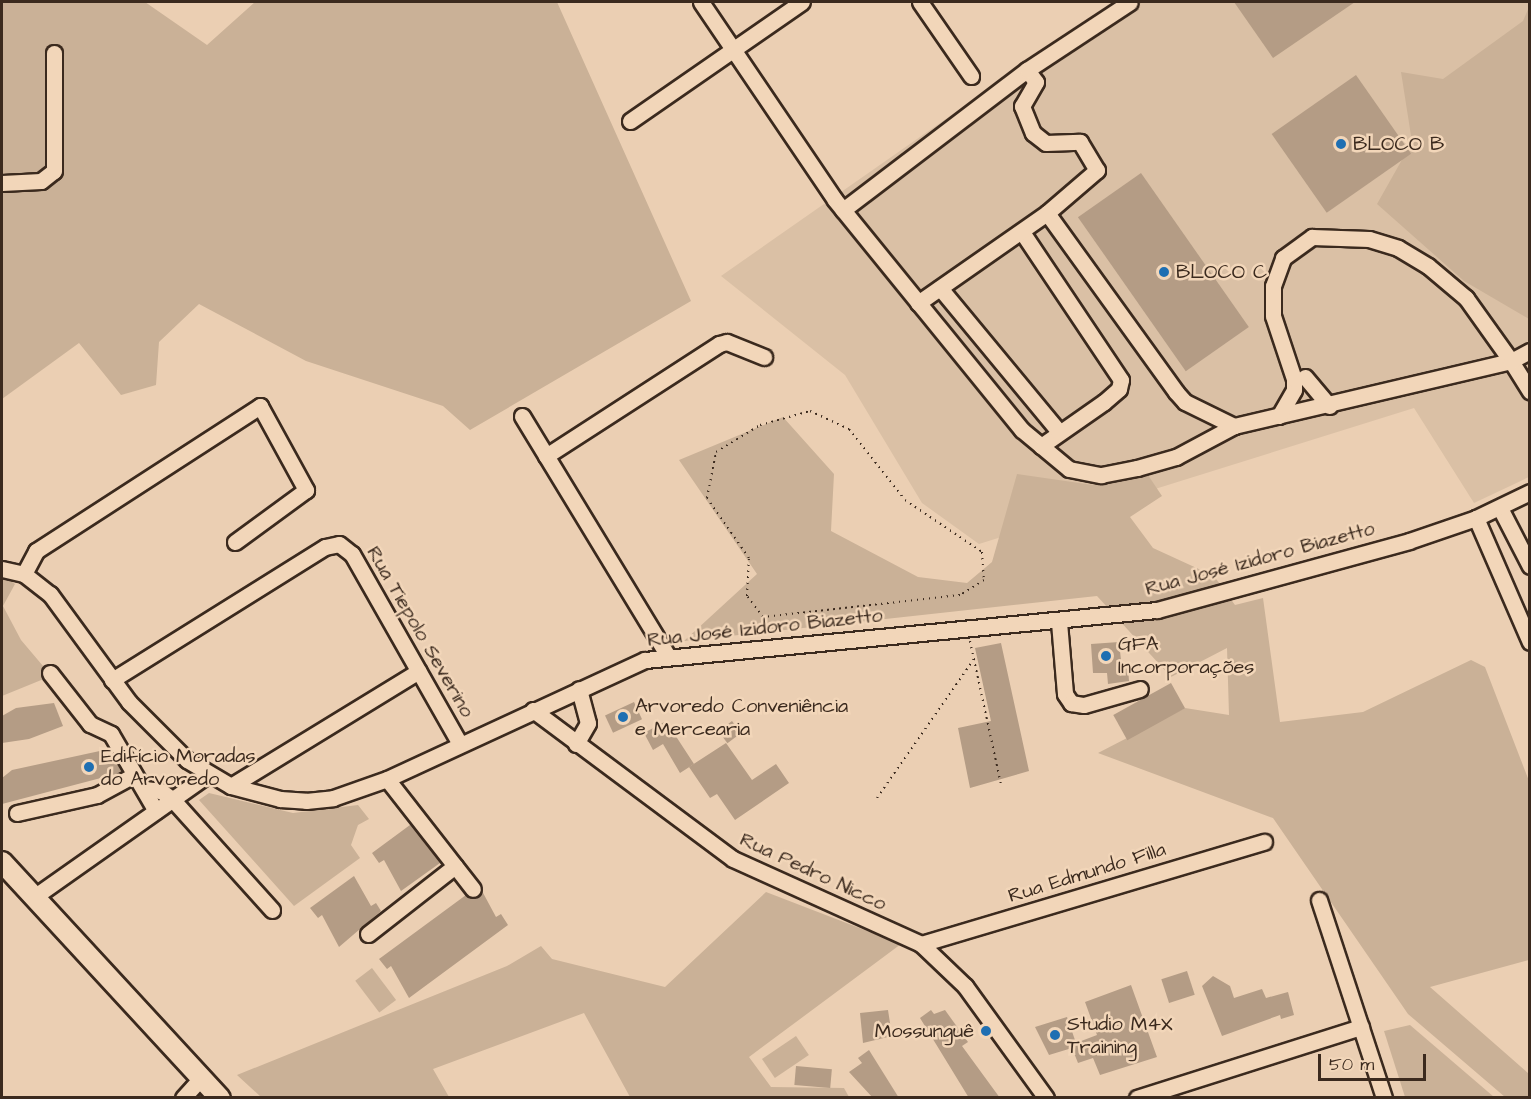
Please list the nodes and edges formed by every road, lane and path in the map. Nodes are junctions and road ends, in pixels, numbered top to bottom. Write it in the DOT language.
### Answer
graph roads {
  1 [pos="700,2"];
  2 [pos="802,2"];
  3 [pos="921,2"];
  4 [pos="1130,2"];
  5 [pos="733,49"];
  6 [pos="54,53"];
  7 [pos="1027,70"];
  8 [pos="971,76"];
  9 [pos="630,121"];
  10 [pos="2,183"];
  11 [pos="839,205"];
  12 [pos="1047,213"];
  13 [pos="1022,232"];
  14 [pos="940,288"];
  15 [pos="918,303"];
  16 [pos="1530,351"];
  17 [pos="764,357"];
  18 [pos="1511,361"];
  19 [pos="1305,376"];
  20 [pos="1530,391"];
  21 [pos="1329,406"];
  22 [pos="1279,416"];
  23 [pos="522,417"];
  24 [pos="1234,426"];
  25 [pos="1059,432"];
  26 [pos="1041,446"];
  27 [pos="546,456"];
  28 [pos="1530,492"];
  29 [pos="1500,508"];
  30 [pos="1476,518"];
  31 [pos="235,542"];
  32 [pos="1530,566"];
  33 [pos="2,569"];
  34 [pos="24,574"];
  35 [pos="764,616"];
  36 [pos="1059,622"];
  37 [pos="967,630"];
  38 [pos="1530,642"];
  39 [pos="668,656"];
  40 [pos="974,659"];
  41 [pos="419,671"];
  42 [pos="50,673"];
  43 [pos="112,680"];
  44 [pos="1140,688"];
  45 [pos="579,689"];
  46 [pos="533,710"];
  47 [pos="460,744"];
  48 [pos="576,744"];
  49 [pos="134,775"];
  50 [pos="207,775"];
  51 [pos="387,779"];
  52 [pos="1001,784"];
  53 [pos="231,786"];
  54 [pos="145,789"];
  55 [pos="877,798"];
  56 [pos="173,800"];
  57 [pos="156,811"];
  58 [pos="17,813"];
  59 [pos="1264,842"];
  60 [pos="2,862"];
  61 [pos="455,866"];
  62 [pos="473,889"];
  63 [pos="34,897"];
  64 [pos="1318,900"];
  65 [pos="272,910"];
  66 [pos="369,934"];
  67 [pos="921,944"];
  68 [pos="1361,1027"];
  69 [pos="201,1078"];
  70 [pos="183,1098"];
  71 [pos="220,1098"];
  72 [pos="1046,1098"];
  73 [pos="1137,1098"];
  74 [pos="1384,1098"];
  1 -- 5 [label="street"];
  2 -- 5 [label="street"];
  3 -- 8 [label="street"];
  4 -- 7 [label="street"];
  5 -- 9 [label="street"];
  5 -- 11 [label="street"];
  6 -- 10 [label="street"];
  7 -- 11 [label="street"];
  7 -- 12 [label="street"];
  11 -- 15 [label="street"];
  12 -- 13 [label="street"];
  12 -- 24 [label="street"];
  13 -- 14 [label="street"];
  13 -- 25 [label="street"];
  14 -- 15 [label="street"];
  14 -- 25 [label="street"];
  15 -- 26 [label="street"];
  16 -- 18 [label="street"];
  17 -- 27 [label="street"];
  18 -- 20 [label="street"];
  18 -- 21 [label="street"];
  18 -- 22 [label="street"];
  19 -- 21 [label="street"];
  21 -- 22 [label="street"];
  22 -- 24 [label="street"];
  23 -- 27 [label="street"];
  24 -- 26 [label="street"];
  25 -- 26 [label="street"];
  27 -- 39 [label="street"];
  28 -- 29 [label="street, Rua José Izidoro Biazetto"];
  29 -- 30 [label="street, Rua José Izidoro Biazetto"];
  29 -- 32 [label="street"];
  30 -- 36 [label="street, Rua José Izidoro Biazetto"];
  30 -- 38 [label="street"];
  31 -- 34 [label="street"];
  33 -- 34 [label="street, Rua José Izidoro Biazetto"];
  34 -- 43 [label="street, Rua José Izidoro Biazetto"];
  35 -- 35 [label="path"];
  36 -- 37 [label="street, Rua José Izidoro Biazetto"];
  36 -- 44 [label="street"];
  37 -- 39 [label="street, Rua José Izidoro Biazetto"];
  37 -- 40 [label="path"];
  39 -- 45 [label="street, Rua José Izidoro Biazetto"];
  40 -- 52 [label="path"];
  40 -- 55 [label="path"];
  41 -- 43 [label="street, Rua Tiepolo Severino"];
  41 -- 47 [label="street, Rua Tiepolo Severino"];
  41 -- 53 [label="street"];
  42 -- 49 [label="street"];
  43 -- 50 [label="street, Rua José Izidoro Biazetto"];
  45 -- 46 [label="street, Rua José Izidoro Biazetto"];
  45 -- 48 [label="street"];
  46 -- 47 [label="street, Rua José Izidoro Biazetto"];
  46 -- 48 [label="street, Rua Pedro Nicco"];
  47 -- 51 [label="street, Rua José Izidoro Biazetto"];
  48 -- 67 [label="street, Rua Pedro Nicco"];
  49 -- 54 [label="street"];
  49 -- 58 [label="street"];
  50 -- 53 [label="street, Rua José Izidoro Biazetto"];
  50 -- 56 [label="street"];
  51 -- 53 [label="street, Rua José Izidoro Biazetto"];
  51 -- 61 [label="street"];
  54 -- 56 [label="street"];
  54 -- 57 [label="street"];
  56 -- 57 [label="street"];
  56 -- 65 [label="street"];
  57 -- 63 [label="street"];
  59 -- 67 [label="street, Rua Edmundo Filla"];
  60 -- 63 [label="main road"];
  61 -- 62 [label="street"];
  61 -- 66 [label="street"];
  63 -- 69 [label="main road"];
  64 -- 68 [label="street"];
  67 -- 72 [label="street, Rua Pedro Nicco"];
  68 -- 73 [label="street"];
  68 -- 74 [label="street"];
  69 -- 70 [label="street"];
  69 -- 71 [label="main road"];
}
